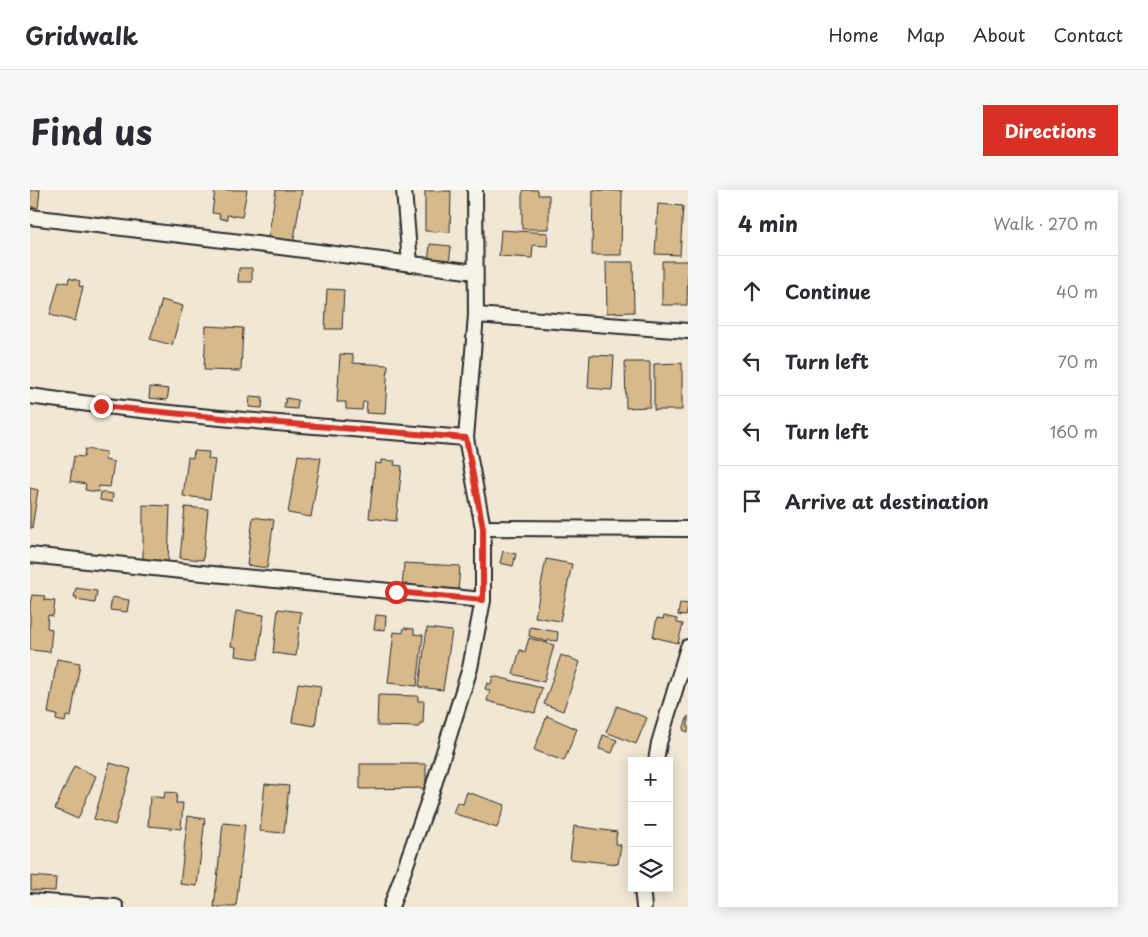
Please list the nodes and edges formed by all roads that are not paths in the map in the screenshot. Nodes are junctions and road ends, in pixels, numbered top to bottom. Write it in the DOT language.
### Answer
graph roads {
  1 [pos="404,190"];
  2 [pos="475,190"];
  3 [pos="30,217"];
  4 [pos="410,264"];
  5 [pos="476,272"];
  6 [pos="476,315"];
  7 [pos="688,331"];
  8 [pos="30,396"];
  9 [pos="466,438"];
  10 [pos="483,528"];
  11 [pos="688,529"];
  12 [pos="30,555"];
  13 [pos="483,600"];
  14 [pos="688,647"];
  15 [pos="657,757"];
  16 [pos="642,892"];
  17 [pos="30,901"];
  18 [pos="116,907"];
  19 [pos="392,907"];
  20 [pos="644,907"];
  1 -- 4 [label="street"];
  2 -- 5 [label="street"];
  3 -- 4 [label="street"];
  4 -- 5 [label="street"];
  5 -- 6 [label="street"];
  6 -- 7 [label="street"];
  6 -- 9 [label="street"];
  8 -- 9 [label="street"];
  9 -- 10 [label="street"];
  10 -- 11 [label="street"];
  10 -- 13 [label="street"];
  12 -- 13 [label="street"];
  13 -- 19 [label="street"];
  14 -- 15 [label="street"];
  16 -- 20 [label="street"];
  17 -- 18 [label="street"];
}
